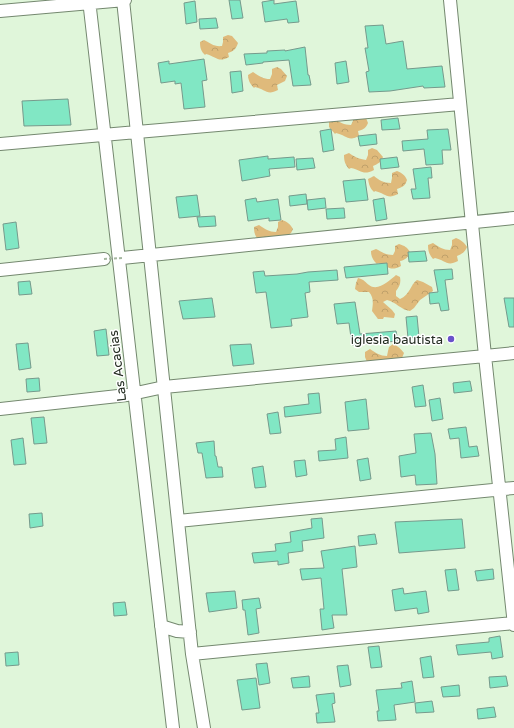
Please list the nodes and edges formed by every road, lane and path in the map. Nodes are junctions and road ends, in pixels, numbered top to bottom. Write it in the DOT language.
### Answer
graph roads {
  1 [pos="123,0"];
  2 [pos="450,0"];
  3 [pos="89,2"];
  4 [pos="0,11"];
  5 [pos="460,104"];
  6 [pos="137,132"];
  7 [pos="104,135"];
  8 [pos="0,144"];
  9 [pos="514,218"];
  10 [pos="472,223"];
  11 [pos="150,255"];
  12 [pos="122,258"];
  13 [pos="104,259"];
  14 [pos="0,270"];
  15 [pos="514,353"];
  16 [pos="485,356"];
  17 [pos="164,387"];
  18 [pos="134,394"];
  19 [pos="0,409"];
  20 [pos="514,488"];
  21 [pos="499,490"];
  22 [pos="178,521"];
  23 [pos="514,623"];
  24 [pos="161,626"];
  25 [pos="190,632"];
  26 [pos="192,654"];
  27 [pos="173,728"];
  28 [pos="204,728"];
  1 -- 3 [label="street"];
  1 -- 6 [label="street"];
  2 -- 5 [label="street"];
  3 -- 4 [label="street"];
  3 -- 7 [label="street, Las Acacias"];
  5 -- 6 [label="street"];
  5 -- 10 [label="street"];
  6 -- 7 [label="street"];
  6 -- 11 [label="street"];
  7 -- 8 [label="street"];
  7 -- 18 [label="street, Las Acacias"];
  9 -- 10 [label="street"];
  10 -- 11 [label="street"];
  10 -- 16 [label="street"];
  11 -- 12 [label="street"];
  11 -- 17 [label="street"];
  12 -- 13 [label="path, bridge"];
  13 -- 14 [label="street"];
  15 -- 16 [label="street"];
  16 -- 17 [label="street"];
  16 -- 21 [label="street"];
  17 -- 18 [label="street"];
  17 -- 22 [label="street"];
  18 -- 19 [label="street"];
  18 -- 24 [label="street, Las Acacias"];
  20 -- 21 [label="street"];
  21 -- 22 [label="street"];
  21 -- 23 [label="street"];
  22 -- 25 [label="street"];
  23 -- 26 [label="street"];
  24 -- 25 [label="street"];
  24 -- 27 [label="street, Las Acacias"];
  25 -- 26 [label="street"];
  26 -- 28 [label="street"];
}
